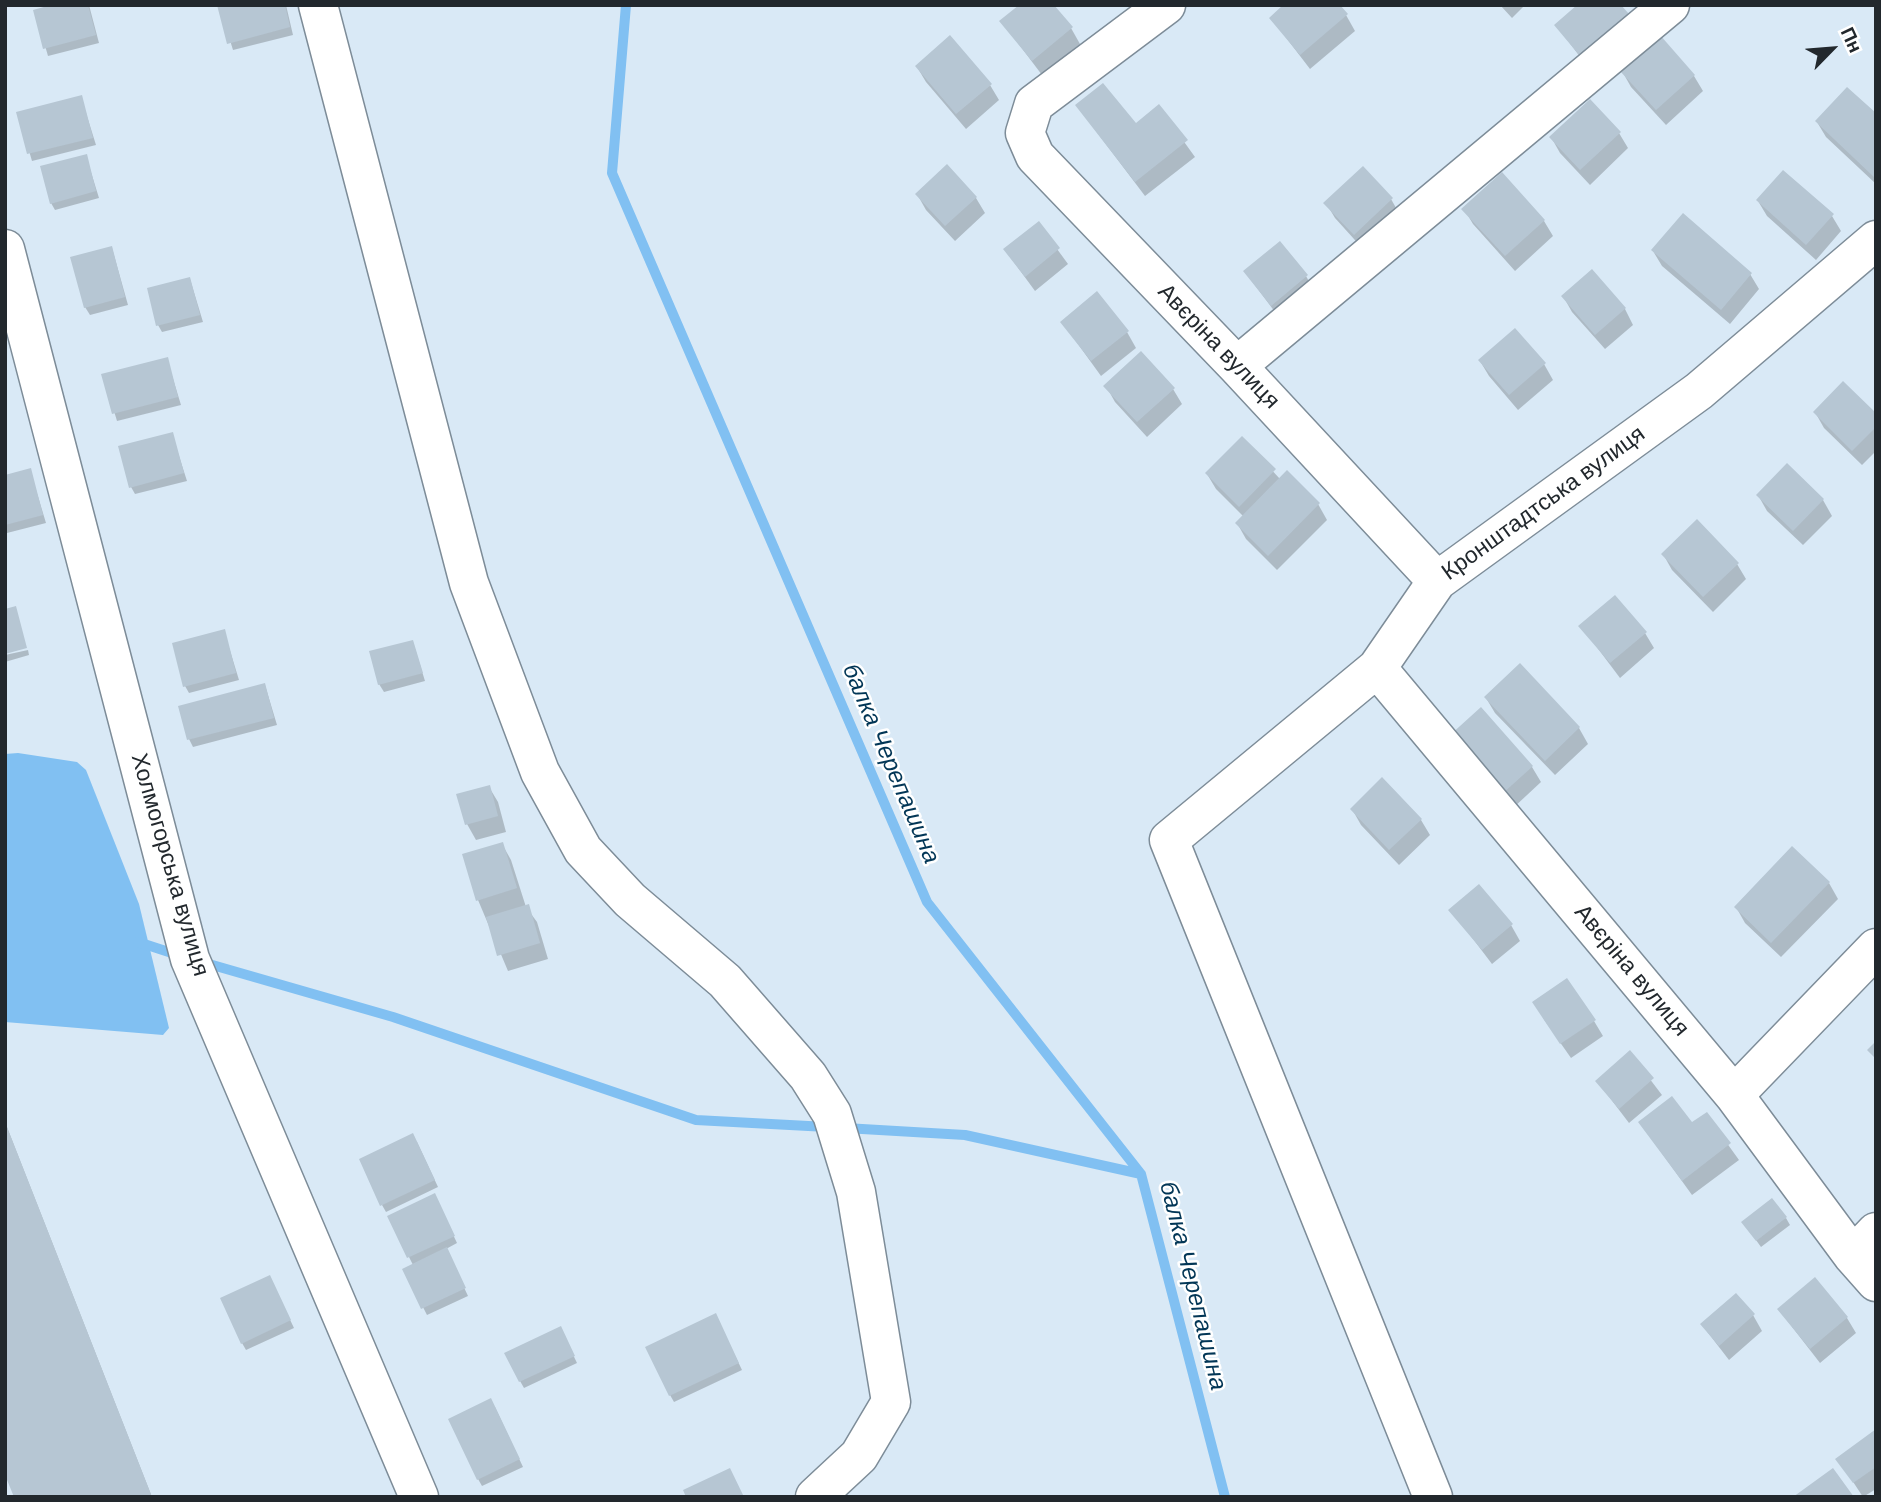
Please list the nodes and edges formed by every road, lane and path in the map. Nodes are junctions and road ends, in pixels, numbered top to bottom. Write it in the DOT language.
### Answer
graph roads {
  1 [pos="318,5"];
  2 [pos="1166,5"];
  3 [pos="1670,5"];
  4 [pos="1876,240"];
  5 [pos="5,249"];
  6 [pos="1237,366"];
  7 [pos="1437,581"];
  8 [pos="1377,668"];
  9 [pos="1876,948"];
  10 [pos="1734,1094"];
  11 [pos="1868,1256"];
  12 [pos="419,1497"];
  13 [pos="815,1497"];
  14 [pos="1433,1497"];
  1 -- 13 [label="street"];
  2 -- 6 [label="street, Авєріна вулиця"];
  3 -- 6 [label="street"];
  4 -- 7 [label="street, Кронштадтська вулиця"];
  5 -- 12 [label="street, Холмогорська вулиця"];
  6 -- 7 [label="street, Авєріна вулиця"];
  7 -- 8 [label="street, Кронштадтська вулиця"];
  8 -- 10 [label="street, Авєріна вулиця"];
  8 -- 14 [label="street, Кронштадтська вулиця"];
  9 -- 10 [label="street"];
  10 -- 11 [label="street, Авєріна вулиця"];
}
